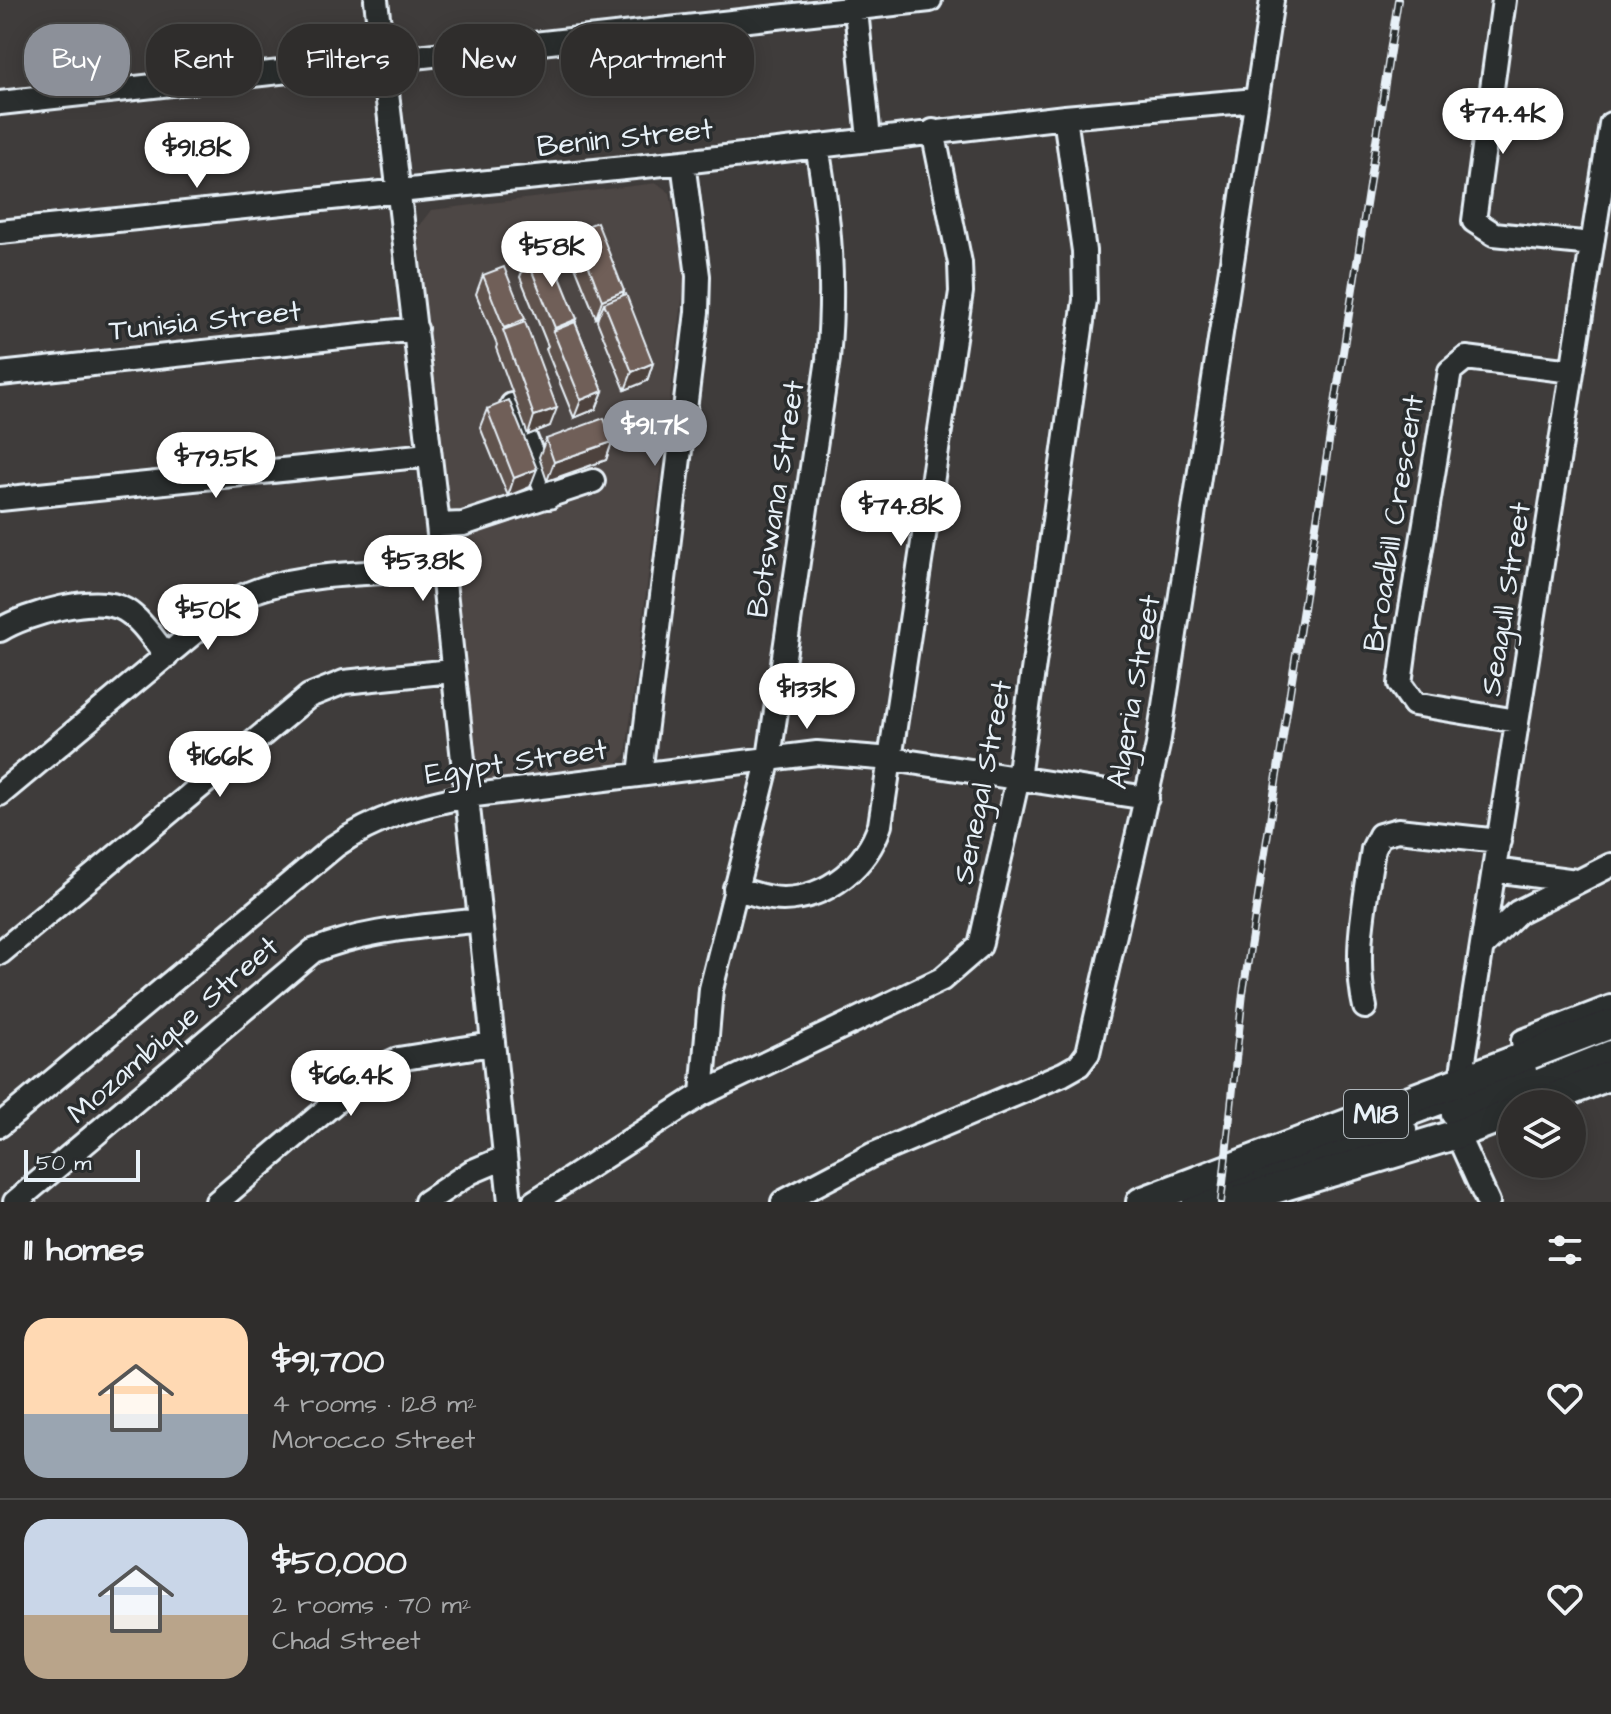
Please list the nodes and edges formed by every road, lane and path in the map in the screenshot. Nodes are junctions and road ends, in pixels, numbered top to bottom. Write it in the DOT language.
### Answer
graph roads {
  1 [pos="376,0"];
  2 [pos="930,0"];
  3 [pos="1272,0"];
  4 [pos="1504,0"];
  5 [pos="856,4"];
  6 [pos="378,24"];
  7 [pos="418,56"];
  8 [pos="278,72"];
  9 [pos="386,96"];
  10 [pos="1256,100"];
  11 [pos="0,103"];
  12 [pos="1065,117"];
  13 [pos="1611,124"];
  14 [pos="933,131"];
  15 [pos="869,139"];
  16 [pos="817,146"];
  17 [pos="683,162"];
  18 [pos="398,193"];
  19 [pos="0,232"];
  20 [pos="1592,244"];
  21 [pos="416,329"];
  22 [pos="1572,371"];
  23 [pos="0,374"];
  24 [pos="512,405"];
  25 [pos="428,455"];
  26 [pos="593,481"];
  27 [pos="549,497"];
  28 [pos="0,499"];
  29 [pos="438,525"];
  30 [pos="441,569"];
  31 [pos="0,630"];
  32 [pos="167,656"];
  33 [pos="452,671"];
  34 [pos="1517,721"];
  35 [pos="769,758"];
  36 [pos="892,759"];
  37 [pos="640,774"];
  38 [pos="1018,778"];
  39 [pos="0,794"];
  40 [pos="467,796"];
  41 [pos="1147,798"];
  42 [pos="1499,841"];
  43 [pos="1611,865"];
  44 [pos="1494,870"];
  45 [pos="1576,881"];
  46 [pos="735,888"];
  47 [pos="480,920"];
  48 [pos="1484,945"];
  49 [pos="0,953"];
  50 [pos="1365,1007"];
  51 [pos="1611,1007"];
  52 [pos="1611,1024"];
  53 [pos="1611,1035"];
  54 [pos="1523,1041"];
  55 [pos="492,1044"];
  56 [pos="1611,1052"];
  57 [pos="1611,1075"];
  58 [pos="1572,1090"];
  59 [pos="702,1094"];
  60 [pos="1459,1107"];
  61 [pos="1498,1111"];
  62 [pos="0,1125"];
  63 [pos="504,1158"];
  64 [pos="15,1202"];
  65 [pos="217,1202"];
  66 [pos="426,1202"];
  67 [pos="510,1202"];
  68 [pos="534,1202"];
  69 [pos="783,1202"];
  70 [pos="1141,1202"];
  71 [pos="1174,1202"];
  72 [pos="1194,1202"];
  73 [pos="1231,1202"];
  74 [pos="1488,1202"];
  1 -- 6 [label="street"];
  2 -- 5 [label="street"];
  3 -- 10 [label="street, Algeria Street"];
  4 -- 20 [label="street"];
  5 -- 7 [label="street"];
  5 -- 15 [label="street"];
  8 -- 11 [label="street"];
  9 -- 18 [label="street"];
  10 -- 12 [label="street, Benin Street"];
  10 -- 41 [label="street, Algeria Street"];
  12 -- 14 [label="street, Benin Street"];
  12 -- 38 [label="street, Senegal Street"];
  13 -- 20 [label="street, Seagull Street"];
  14 -- 15 [label="street, Benin Street"];
  14 -- 36 [label="street"];
  15 -- 16 [label="street, Benin Street"];
  16 -- 17 [label="street, Benin Street"];
  16 -- 35 [label="street, Botswana Street"];
  17 -- 18 [label="street, Benin Street"];
  17 -- 37 [label="street"];
  18 -- 19 [label="street, Benin Street"];
  18 -- 21 [label="street"];
  20 -- 22 [label="street, Seagull Street"];
  21 -- 23 [label="street, Tunisia Street"];
  21 -- 25 [label="street"];
  22 -- 34 [label="street, Seagull Street"];
  22 -- 34 [label="street, Broadbill Crescent"];
  24 -- 27 [label="street"];
  25 -- 28 [label="street"];
  25 -- 29 [label="street"];
  26 -- 27 [label="street"];
  27 -- 29 [label="street"];
  29 -- 30 [label="street"];
  30 -- 32 [label="street"];
  30 -- 33 [label="street"];
  31 -- 32 [label="street"];
  32 -- 39 [label="street"];
  33 -- 40 [label="street"];
  33 -- 49 [label="street"];
  34 -- 42 [label="street, Seagull Street"];
  35 -- 36 [label="street, Egypt Street"];
  35 -- 37 [label="street, Egypt Street"];
  35 -- 46 [label="street, Botswana Street"];
  36 -- 38 [label="street, Egypt Street"];
  36 -- 46 [label="street"];
  37 -- 40 [label="street, Egypt Street"];
  38 -- 41 [label="street, Egypt Street"];
  38 -- 59 [label="street, Senegal Street"];
  40 -- 47 [label="street"];
  40 -- 62 [label="street, Egypt Street"];
  41 -- 69 [label="street, Algeria Street"];
  42 -- 44 [label="street, Seagull Street"];
  42 -- 50 [label="street"];
  43 -- 45 [label="street"];
  44 -- 45 [label="street"];
  44 -- 48 [label="street, Seagull Street"];
  45 -- 48 [label="street"];
  46 -- 59 [label="street, Botswana Street"];
  47 -- 55 [label="street"];
  47 -- 64 [label="street, Mozambique Street"];
  48 -- 60 [label="street, Seagull Street"];
  51 -- 54 [label="street"];
  52 -- 60 [label="main road, M18"];
  53 -- 60 [label="street"];
  55 -- 63 [label="street"];
  55 -- 65 [label="street"];
  56 -- 60 [label="street"];
  57 -- 58 [label="main road"];
  59 -- 68 [label="street, Senegal Street"];
  60 -- 61 [label="main road, M18"];
  60 -- 70 [label="main road, M18"];
  60 -- 71 [label="street"];
  60 -- 72 [label="street"];
  60 -- 73 [label="main road, M18"];
  60 -- 74 [label="street"];
  63 -- 66 [label="street"];
  63 -- 67 [label="street"];
}
